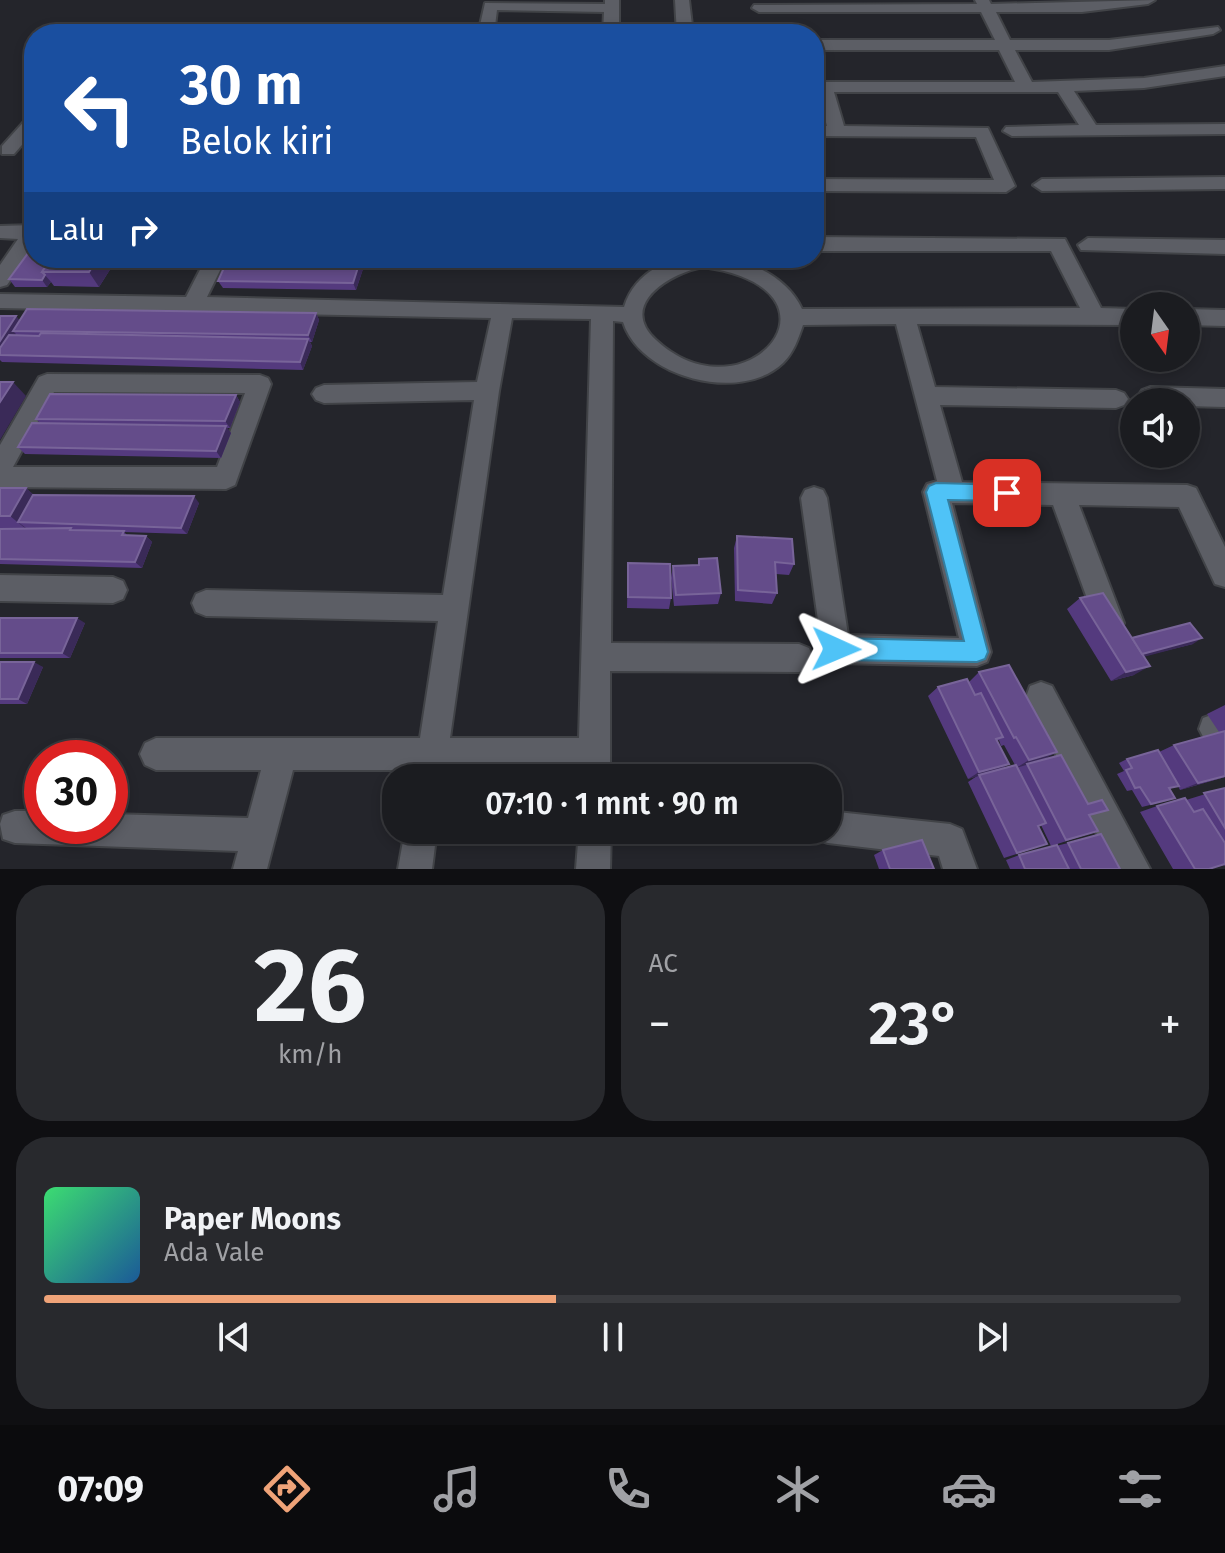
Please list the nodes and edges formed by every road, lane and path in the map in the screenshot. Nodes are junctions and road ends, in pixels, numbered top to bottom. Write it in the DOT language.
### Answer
graph roads {
  1 [pos="682,0"];
  2 [pos="1148,0"];
  3 [pos="572,3"];
  4 [pos="612,4"];
  5 [pos="801,4"];
  6 [pos="984,4"];
  7 [pos="759,8"];
  8 [pos="487,24"];
  9 [pos="611,24"];
  10 [pos="684,24"];
  11 [pos="1213,30"];
  12 [pos="824,45"];
  13 [pos="1007,45"];
  14 [pos="1225,71"];
  15 [pos="1144,83"];
  16 [pos="1225,86"];
  17 [pos="824,87"];
  18 [pos="1026,87"];
  19 [pos="1063,87"];
  20 [pos="824,97"];
  21 [pos="1225,129"];
  22 [pos="1091,130"];
  23 [pos="824,131"];
  24 [pos="837,131"];
  25 [pos="1012,131"];
  26 [pos="24,132"];
  27 [pos="3,156"];
  28 [pos="1225,183"];
  29 [pos="824,185"];
  30 [pos="1042,185"];
  31 [pos="0,232"];
  32 [pos="24,232"];
  33 [pos="824,244"];
  34 [pos="24,245"];
  35 [pos="1088,245"];
  36 [pos="1225,247"];
  37 [pos="211,268"];
  38 [pos="669,268"];
  39 [pos="748,268"];
  40 [pos="0,280"];
  41 [pos="0,301"];
  42 [pos="193,304"];
  43 [pos="503,310"];
  44 [pos="602,312"];
  45 [pos="632,315"];
  46 [pos="1094,316"];
  47 [pos="792,317"];
  48 [pos="1120,317"];
  49 [pos="1200,317"];
  50 [pos="905,318"];
  51 [pos="1225,318"];
  52 [pos="487,391"];
  53 [pos="324,394"];
  54 [pos="926,396"];
  55 [pos="1200,397"];
  56 [pos="1225,398"];
  57 [pos="1116,399"];
  58 [pos="0,467"];
  59 [pos="0,477"];
  60 [pos="952,492"];
  61 [pos="1062,494"];
  62 [pos="814,498"];
  63 [pos="1225,575"];
  64 [pos="0,588"];
  65 [pos="113,590"];
  66 [pos="206,603"];
  67 [pos="456,608"];
  68 [pos="1114,632"];
  69 [pos="596,657"];
  70 [pos="799,658"];
  71 [pos="1041,697"];
  72 [pos="156,754"];
  73 [pos="281,755"];
  74 [pos="393,764"];
  75 [pos="430,764"];
  76 [pos="594,764"];
  77 [pos="15,827"];
  78 [pos="842,829"];
  79 [pos="258,835"];
  80 [pos="419,844"];
  81 [pos="594,844"];
  82 [pos="250,869"];
  83 [pos="415,869"];
  84 [pos="593,869"];
  85 [pos="960,869"];
  86 [pos="1133,869"];
  1 -- 10 [label="street"];
  2 -- 6 [label="street"];
  3 -- 4 [label="street"];
  3 -- 8 [label="street"];
  4 -- 9 [label="street"];
  5 -- 6 [label="street"];
  5 -- 7 [label="street"];
  6 -- 13 [label="street"];
  11 -- 13 [label="street"];
  12 -- 13 [label="street"];
  13 -- 18 [label="street"];
  14 -- 15 [label="street"];
  15 -- 16 [label="street"];
  15 -- 19 [label="street"];
  17 -- 18 [label="street"];
  18 -- 19 [label="street"];
  19 -- 22 [label="street"];
  20 -- 24 [label="street"];
  21 -- 22 [label="street"];
  22 -- 25 [label="street"];
  23 -- 24 [label="street"];
  24 -- 29 [label="street"];
  26 -- 27 [label="street"];
  28 -- 30 [label="street"];
  31 -- 32 [label="street"];
  33 -- 46 [label="street"];
  34 -- 40 [label="street"];
  35 -- 36 [label="street"];
  37 -- 42 [label="street"];
  38 -- 45 [label="street"];
  39 -- 47 [label="street"];
  41 -- 42 [label="street"];
  42 -- 43 [label="street"];
  43 -- 44 [label="street"];
  43 -- 52 [label="street"];
  44 -- 45 [label="street"];
  44 -- 69 [label="street"];
  45 -- 47 [label="street"];
  46 -- 48 [label="street"];
  46 -- 50 [label="street"];
  47 -- 50 [label="street"];
  49 -- 51 [label="street"];
  50 -- 54 [label="street"];
  52 -- 53 [label="street"];
  52 -- 67 [label="street"];
  54 -- 57 [label="street"];
  54 -- 60 [label="street"];
  55 -- 56 [label="street"];
  58 -- 59 [label="street"];
  60 -- 61 [label="street"];
  60 -- 62 [label="street"];
  61 -- 63 [label="street"];
  61 -- 68 [label="street"];
  64 -- 65 [label="street"];
  66 -- 67 [label="street"];
  67 -- 75 [label="street"];
  69 -- 70 [label="street"];
  69 -- 76 [label="street"];
  71 -- 86 [label="street"];
  72 -- 73 [label="street"];
  73 -- 74 [label="street"];
  73 -- 79 [label="street"];
  77 -- 79 [label="street"];
  78 -- 85 [label="street"];
  79 -- 82 [label="street"];
  80 -- 83 [label="street"];
  81 -- 84 [label="street"];
}
